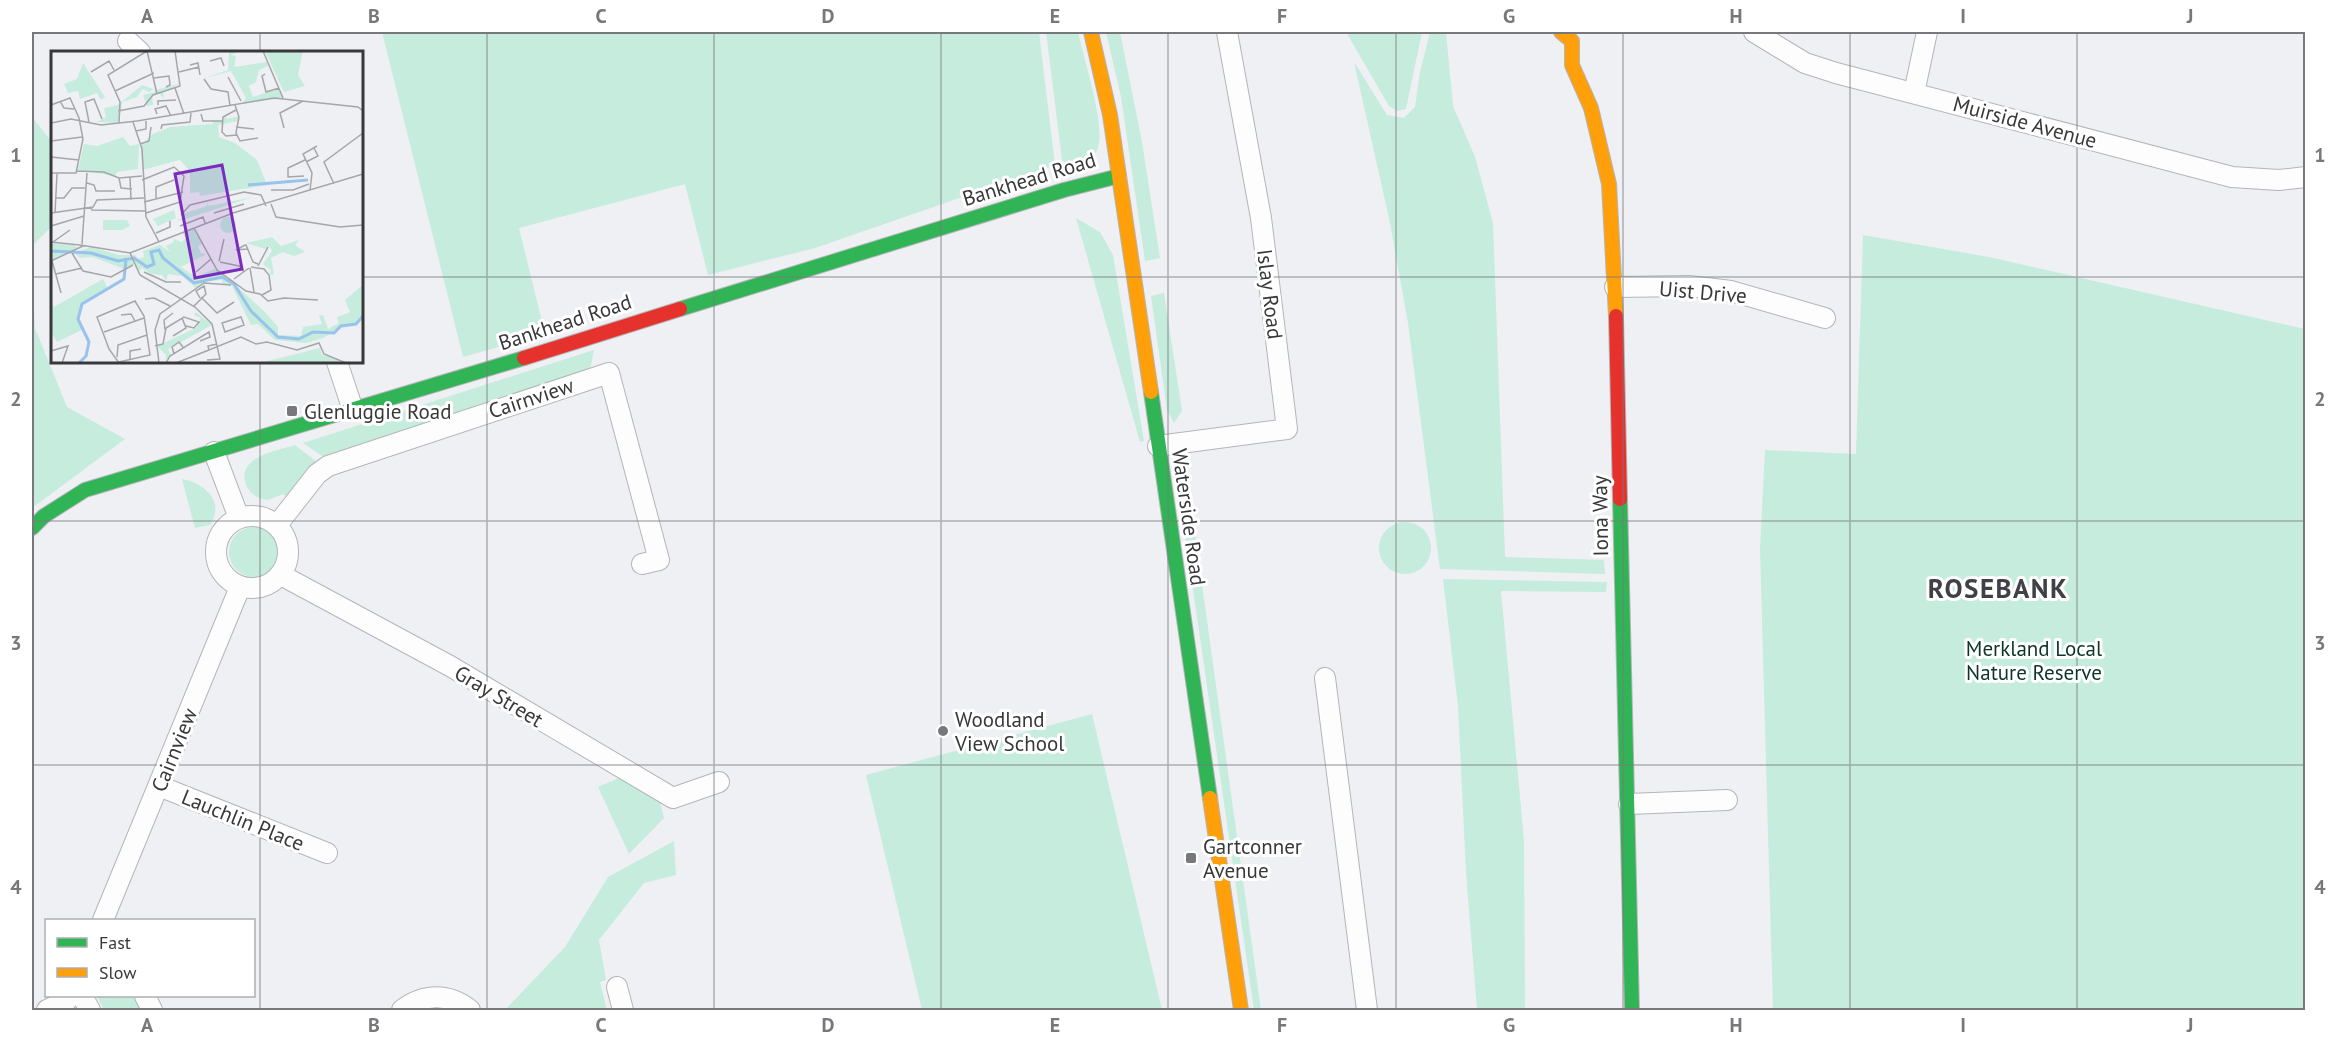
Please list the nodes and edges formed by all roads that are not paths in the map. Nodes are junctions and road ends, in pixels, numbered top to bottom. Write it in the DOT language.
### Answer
graph roads {
  1 [pos="1091,32"];
  2 [pos="1227,32"];
  3 [pos="1754,32"];
  4 [pos="1927,32"];
  5 [pos="1570,35"];
  6 [pos="1914,93"];
  7 [pos="1119,176"];
  8 [pos="2306,177"];
  9 [pos="1615,287"];
  10 [pos="1825,318"];
  11 [pos="337,363"];
  12 [pos="353,410"];
  13 [pos="1158,446"];
  14 [pos="214,452"];
  15 [pos="239,518"];
  16 [pos="277,525"];
  17 [pos="32,528"];
  18 [pos="642,564"];
  19 [pos="280,575"];
  20 [pos="240,587"];
  21 [pos="1325,678"];
  22 [pos="719,782"];
  23 [pos="159,786"];
  24 [pos="1727,800"];
  25 [pos="1629,804"];
  26 [pos="327,853"];
  27 [pos="106,918"];
  28 [pos="617,987"];
  29 [pos="70,997"];
  30 [pos="83,997"];
  31 [pos="145,997"];
  32 [pos="47,1011"];
  33 [pos="90,1011"];
  34 [pos="152,1011"];
  35 [pos="402,1011"];
  36 [pos="470,1011"];
  37 [pos="623,1011"];
  38 [pos="1241,1011"];
  39 [pos="1367,1011"];
  40 [pos="1632,1011"];
  1 -- 7 [label="street, Waterside Road"];
  2 -- 13 [label="street, Islay Road"];
  3 -- 6 [label="street, Muirside Avenue"];
  4 -- 6 [label="street"];
  5 -- 9 [label="street, Iona Way"];
  6 -- 8 [label="street, Muirside Avenue"];
  7 -- 12 [label="street, Bankhead Road"];
  7 -- 13 [label="street, Waterside Road"];
  9 -- 10 [label="street, Uist Drive"];
  9 -- 25 [label="street, Iona Way"];
  11 -- 12 [label="street"];
  12 -- 14 [label="street, Bankhead Road"];
  13 -- 38 [label="street, Waterside Road"];
  14 -- 15 [label="street"];
  14 -- 17 [label="street, Bankhead Road"];
  15 -- 16 [label="street"];
  15 -- 20 [label="street"];
  16 -- 18 [label="street, Cairnview"];
  16 -- 19 [label="street"];
  19 -- 20 [label="street"];
  19 -- 22 [label="street, Gray Street"];
  20 -- 23 [label="street, Cairnview"];
  21 -- 39 [label="street"];
  23 -- 26 [label="street, Lauchlin Place"];
  23 -- 27 [label="street, Cairnview"];
  24 -- 25 [label="street"];
  25 -- 40 [label="street, Iona Way"];
  28 -- 37 [label="street"];
  29 -- 32 [label="street"];
  30 -- 33 [label="street"];
  31 -- 34 [label="street"];
  35 -- 36 [label="street"];
}
